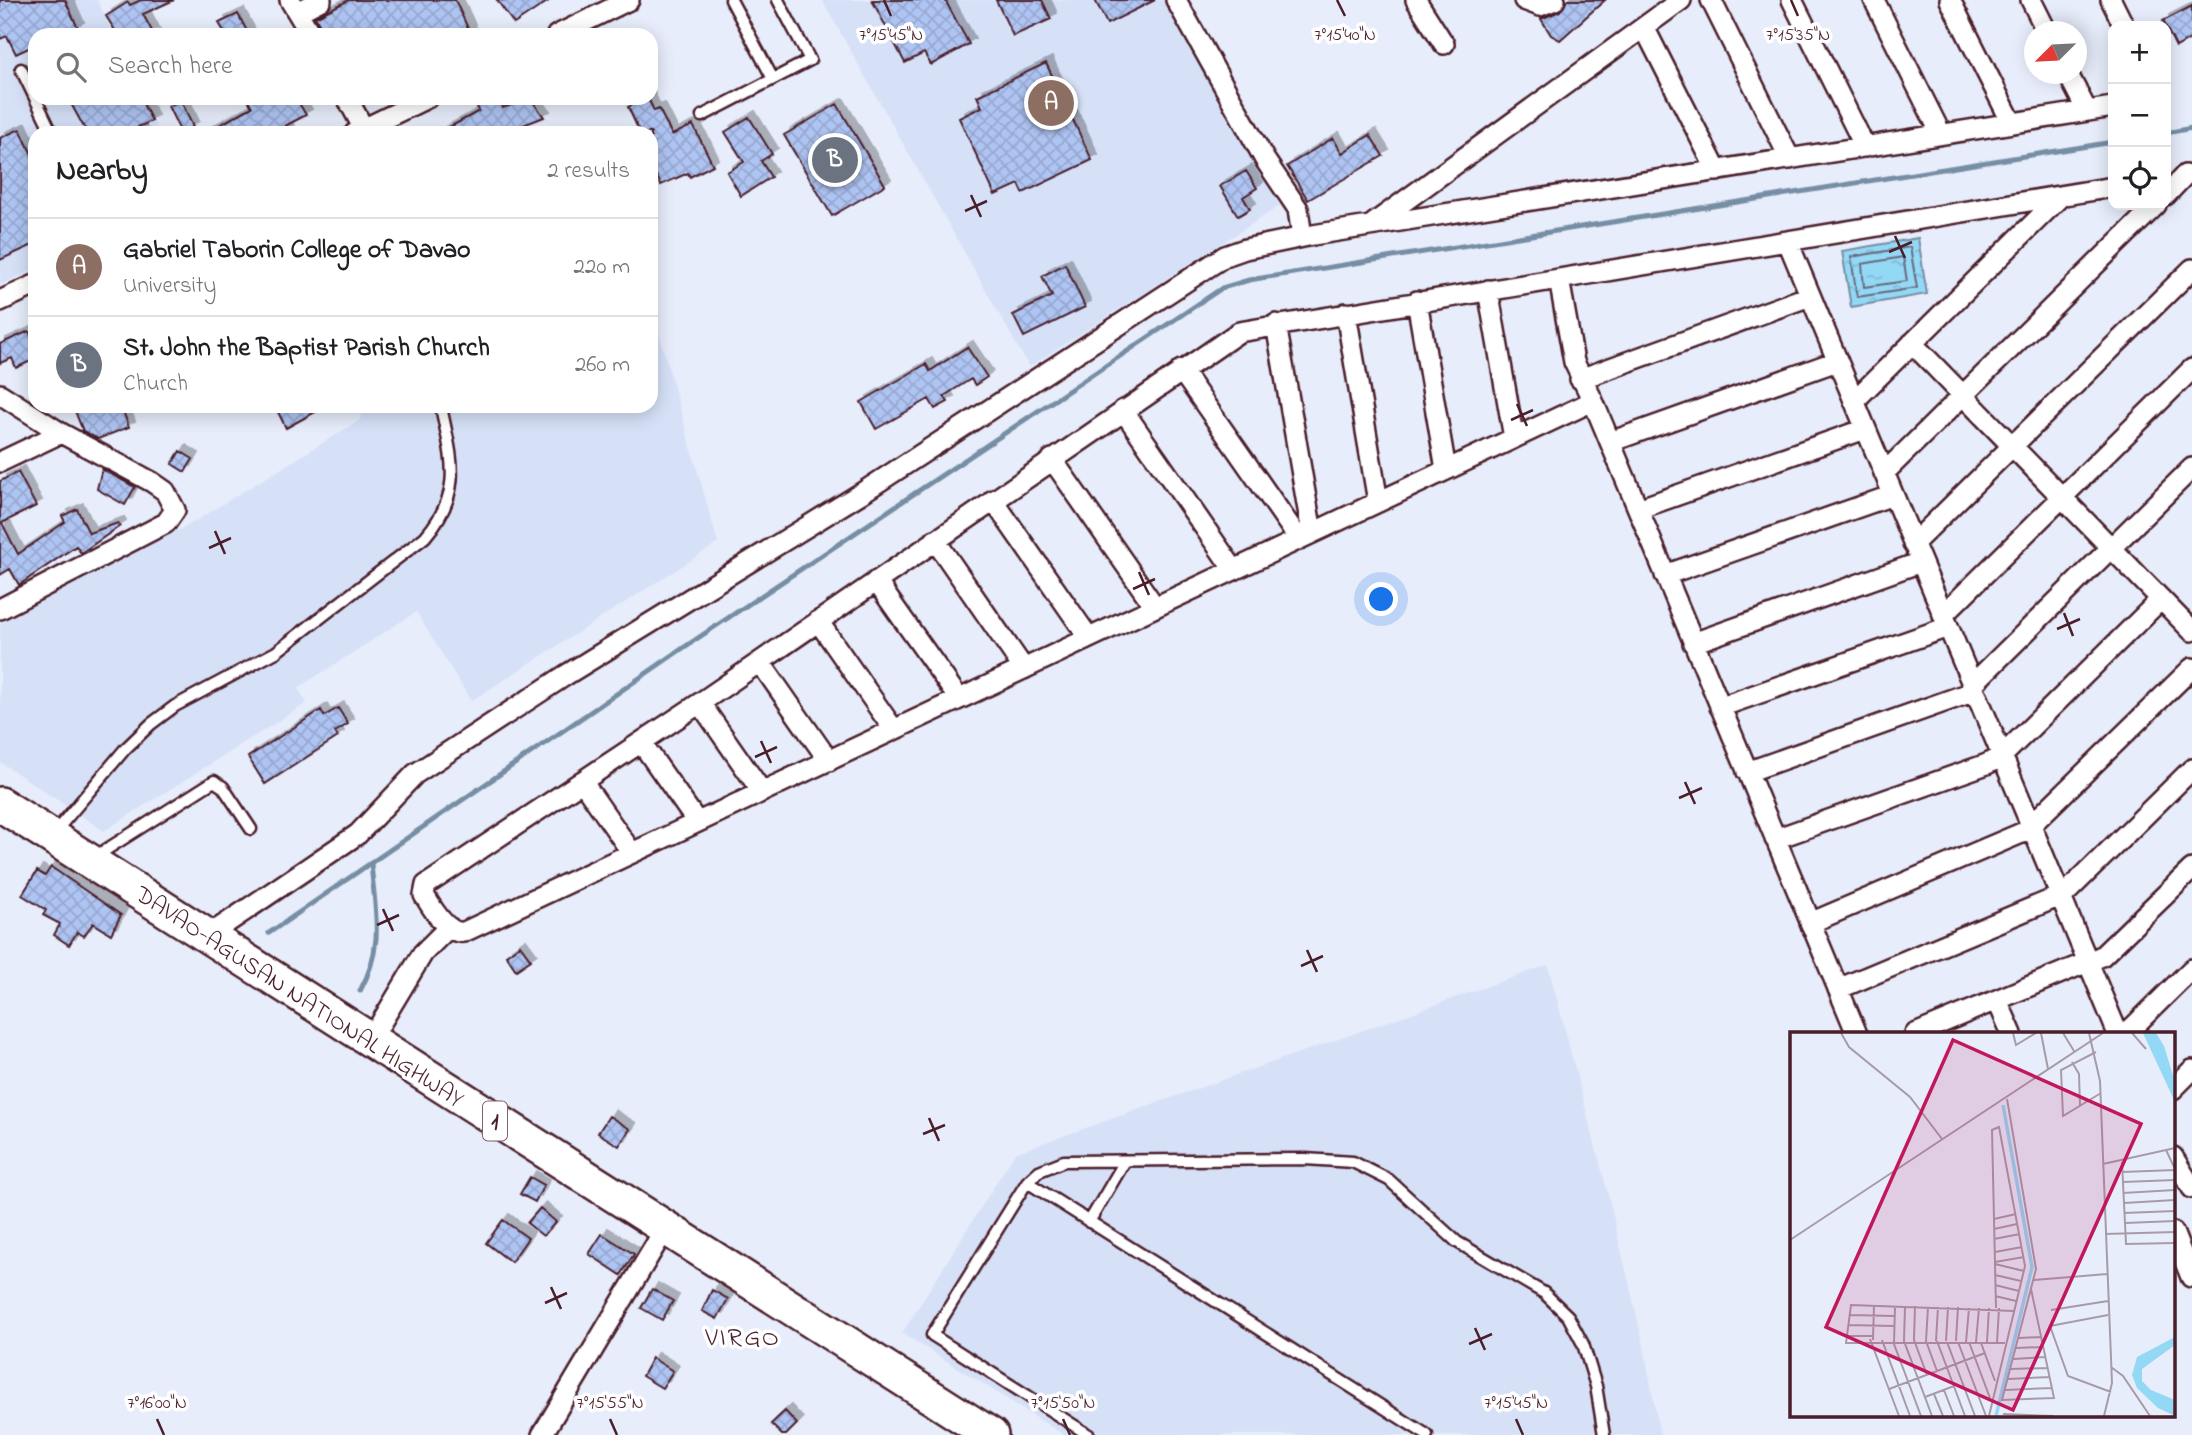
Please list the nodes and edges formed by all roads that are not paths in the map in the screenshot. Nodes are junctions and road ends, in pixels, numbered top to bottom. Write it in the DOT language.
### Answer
graph roads {
  1 [pos="321,0"];
  2 [pos="629,0"];
  3 [pos="732,0"];
  4 [pos="778,0"];
  5 [pos="1176,0"];
  6 [pos="1416,0"];
  7 [pos="1524,0"];
  8 [pos="1555,0"];
  9 [pos="1681,0"];
  10 [pos="1711,0"];
  11 [pos="1791,0"];
  12 [pos="1874,0"];
  13 [pos="1950,0"];
  14 [pos="2031,0"];
  15 [pos="2110,0"];
  16 [pos="294,6"];
  17 [pos="2042,21"];
  18 [pos="2121,21"];
  19 [pos="1644,26"];
  20 [pos="307,28"];
  21 [pos="571,28"];
  22 [pos="1444,44"];
  23 [pos="21,69"];
  24 [pos="773,79"];
  25 [pos="28,83"];
  26 [pos="2073,84"];
  27 [pos="38,105"];
  28 [pos="349,105"];
  29 [pos="414,105"];
  30 [pos="2108,108"];
  31 [pos="2087,111"];
  32 [pos="702,116"];
  33 [pos="2012,123"];
  34 [pos="49,126"];
  35 [pos="358,126"];
  36 [pos="370,126"];
  37 [pos="1941,134"];
  38 [pos="1865,147"];
  39 [pos="1790,159"];
  40 [pos="1717,171"];
  41 [pos="2108,188"];
  42 [pos="2061,196"];
  43 [pos="2151,210"];
  44 [pos="1369,226"];
  45 [pos="1302,237"];
  46 [pos="1788,242"];
  47 [pos="2192,269"];
  48 [pos="1559,279"];
  49 [pos="28,288"];
  50 [pos="1488,290"];
  51 [pos="1810,296"];
  52 [pos="0,301"];
  53 [pos="1417,301"];
  54 [pos="1346,313"];
  55 [pos="1276,324"];
  56 [pos="1912,343"];
  57 [pos="1837,361"];
  58 [pos="2192,369"];
  59 [pos="1181,370"];
  60 [pos="1580,379"];
  61 [pos="0,394"];
  62 [pos="1962,396"];
  63 [pos="1593,401"];
  64 [pos="1854,401"];
  65 [pos="1123,410"];
  66 [pos="28,412"];
  67 [pos="30,413"];
  68 [pos="442,413"];
  69 [pos="1865,429"];
  70 [pos="61,433"];
  71 [pos="1514,438"];
  72 [pos="1610,442"];
  73 [pos="2012,447"];
  74 [pos="1052,459"];
  75 [pos="0,462"];
  76 [pos="2192,468"];
  77 [pos="1446,470"];
  78 [pos="1884,473"];
  79 [pos="1893,495"];
  80 [pos="2062,498"];
  81 [pos="993,500"];
  82 [pos="1378,502"];
  83 [pos="1638,509"];
  84 [pos="1306,536"];
  85 [pos="935,540"];
  86 [pos="2111,548"];
  87 [pos="1917,553"];
  88 [pos="1234,570"];
  89 [pos="1665,575"];
  90 [pos="876,581"];
  91 [pos="2161,599"];
  92 [pos="1155,607"];
  93 [pos="0,609"];
  94 [pos="818,621"];
  95 [pos="1945,621"];
  96 [pos="2192,631"];
  97 [pos="1089,638"];
  98 [pos="1693,643"];
  99 [pos="760,662"];
  100 [pos="2192,668"];
  101 [pos="1024,669"];
  102 [pos="1973,688"];
  103 [pos="959,699"];
  104 [pos="700,703"];
  105 [pos="1720,708"];
  106 [pos="894,730"];
  107 [pos="641,742"];
  108 [pos="2002,756"];
  109 [pos="828,761"];
  110 [pos="2192,769"];
  111 [pos="1747,772"];
  112 [pos="582,781"];
  113 [pos="762,792"];
  114 [pos="0,804"];
  115 [pos="697,822"];
  116 [pos="2031,827"];
  117 [pos="251,830"];
  118 [pos="51,837"];
  119 [pos="1775,839"];
  120 [pos="632,853"];
  121 [pos="88,861"];
  122 [pos="2192,869"];
  123 [pos="2060,896"];
  124 [pos="1810,923"];
  125 [pos="449,927"];
  126 [pos="206,937"];
  127 [pos="2088,962"];
  128 [pos="2192,969"];
  129 [pos="1838,989"];
  130 [pos="1997,1000"];
  131 [pos="1856,1032"];
  132 [pos="1926,1032"];
  133 [pos="2011,1032"];
  134 [pos="2114,1032"];
  135 [pos="370,1041"];
  136 [pos="2192,1070"];
  137 [pos="2174,1088"];
  138 [pos="2174,1159"];
  139 [pos="1125,1161"];
  140 [pos="1027,1182"];
  141 [pos="2192,1188"];
  142 [pos="1089,1222"];
  143 [pos="665,1229"];
  144 [pos="2174,1234"];
  145 [pos="2192,1277"];
  146 [pos="2174,1283"];
  147 [pos="542,1435"];
  148 [pos="991,1435"];
  149 [pos="1090,1435"];
  150 [pos="1427,1435"];
  151 [pos="1604,1435"];
  1 -- 16 [label="street"];
  2 -- 21 [label="street"];
  3 -- 24 [label="lane"];
  4 -- 24 [label="lane"];
  5 -- 45 [label="street"];
  6 -- 22 [label="street"];
  7 -- 8 [label="street"];
  9 -- 19 [label="street"];
  10 -- 39 [label="street"];
  11 -- 38 [label="street"];
  12 -- 37 [label="street"];
  13 -- 33 [label="street"];
  14 -- 17 [label="street"];
  15 -- 18 [label="street"];
  16 -- 20 [label="street"];
  19 -- 40 [label="street"];
  19 -- 44 [label="street"];
  23 -- 25 [label="lane"];
  24 -- 32 [label="lane"];
  26 -- 31 [label="street"];
  27 -- 34 [label="lane"];
  28 -- 35 [label="street"];
  29 -- 36 [label="street"];
  30 -- 31 [label="street"];
  31 -- 33 [label="street"];
  33 -- 37 [label="street"];
  37 -- 38 [label="street"];
  38 -- 39 [label="street"];
  39 -- 40 [label="street"];
  40 -- 44 [label="street"];
  41 -- 42 [label="street"];
  42 -- 46 [label="street"];
  42 -- 56 [label="street"];
  43 -- 62 [label="street"];
  44 -- 45 [label="street"];
  45 -- 126 [label="street"];
  46 -- 48 [label="street"];
  46 -- 51 [label="street"];
  47 -- 73 [label="street"];
  48 -- 50 [label="street"];
  48 -- 60 [label="street"];
  49 -- 52 [label="street"];
  50 -- 53 [label="street"];
  50 -- 71 [label="street"];
  51 -- 57 [label="street"];
  51 -- 60 [label="street"];
  53 -- 54 [label="street"];
  53 -- 77 [label="street"];
  54 -- 55 [label="street"];
  54 -- 82 [label="street"];
  55 -- 59 [label="street"];
  55 -- 84 [label="street"];
  56 -- 62 [label="street"];
  56 -- 64 [label="street"];
  57 -- 64 [label="street"];
  57 -- 72 [label="street"];
  58 -- 80 [label="street"];
  59 -- 65 [label="street"];
  59 -- 84 [label="street"];
  60 -- 63 [label="street"];
  61 -- 66 [label="street"];
  62 -- 73 [label="street"];
  62 -- 78 [label="street"];
  63 -- 71 [label="street"];
  63 -- 72 [label="street"];
  64 -- 69 [label="street"];
  65 -- 74 [label="street"];
  65 -- 88 [label="street"];
  67 -- 70 [label="street"];
  68 -- 118 [label="lane"];
  69 -- 78 [label="street"];
  69 -- 83 [label="street"];
  70 -- 75 [label="street"];
  70 -- 93 [label="street"];
  71 -- 77 [label="street"];
  72 -- 83 [label="street"];
  73 -- 80 [label="street"];
  73 -- 87 [label="street"];
  74 -- 81 [label="street"];
  74 -- 92 [label="street"];
  76 -- 86 [label="street"];
  77 -- 82 [label="street"];
  78 -- 79 [label="street"];
  79 -- 87 [label="street"];
  79 -- 89 [label="street"];
  80 -- 86 [label="street"];
  80 -- 95 [label="street"];
  81 -- 85 [label="street"];
  81 -- 97 [label="street"];
  82 -- 84 [label="street"];
  83 -- 89 [label="street"];
  84 -- 88 [label="street"];
  85 -- 90 [label="street"];
  85 -- 101 [label="street"];
  86 -- 91 [label="street"];
  86 -- 102 [label="street"];
  87 -- 95 [label="street"];
  87 -- 98 [label="street"];
  88 -- 92 [label="street"];
  89 -- 98 [label="street"];
  90 -- 94 [label="street"];
  90 -- 103 [label="street"];
  91 -- 96 [label="street"];
  91 -- 108 [label="street"];
  92 -- 97 [label="street"];
  94 -- 99 [label="street"];
  94 -- 106 [label="street"];
  95 -- 102 [label="street"];
  95 -- 105 [label="street"];
  97 -- 101 [label="street"];
  98 -- 105 [label="street"];
  99 -- 104 [label="street"];
  99 -- 109 [label="street"];
  100 -- 116 [label="street"];
  101 -- 103 [label="street"];
  102 -- 108 [label="street"];
  102 -- 111 [label="street"];
  103 -- 106 [label="street"];
  104 -- 107 [label="street"];
  104 -- 113 [label="street"];
  105 -- 111 [label="street"];
  106 -- 109 [label="street"];
  107 -- 112 [label="street"];
  107 -- 115 [label="street"];
  108 -- 116 [label="street"];
  108 -- 119 [label="street"];
  109 -- 113 [label="street"];
  110 -- 123 [label="street"];
  111 -- 119 [label="street"];
  112 -- 120 [label="street"];
  112 -- 125 [label="street"];
  113 -- 115 [label="street"];
  114 -- 118 [label="highway, DAVAO-AGUSAN NATIONAL HIGHWAY / 1"];
  115 -- 120 [label="street"];
  116 -- 123 [label="street"];
  116 -- 124 [label="street"];
  117 -- 121 [label="lane"];
  118 -- 121 [label="highway, DAVAO-AGUSAN NATIONAL HIGHWAY / 1"];
  119 -- 124 [label="street"];
  120 -- 125 [label="street"];
  121 -- 126 [label="highway, DAVAO-AGUSAN NATIONAL HIGHWAY / 1"];
  122 -- 127 [label="street"];
  123 -- 127 [label="street"];
  123 -- 129 [label="street"];
  124 -- 129 [label="street"];
  125 -- 135 [label="street"];
  126 -- 135 [label="highway, DAVAO-AGUSAN NATIONAL HIGHWAY / 1"];
  127 -- 130 [label="street"];
  127 -- 134 [label="street"];
  128 -- 134 [label="street"];
  129 -- 131 [label="street"];
  130 -- 132 [label="street"];
  130 -- 133 [label="street"];
  135 -- 143 [label="highway, DAVAO-AGUSAN NATIONAL HIGHWAY / 1"];
  136 -- 137 [label="street"];
  138 -- 141 [label="street"];
  139 -- 140 [label="lane"];
  139 -- 142 [label="lane"];
  139 -- 151 [label="lane"];
  140 -- 142 [label="lane"];
  140 -- 149 [label="lane"];
  142 -- 150 [label="lane"];
  143 -- 147 [label="street"];
  143 -- 148 [label="highway, DAVAO-AGUSAN NATIONAL HIGHWAY / 1"];
  144 -- 145 [label="street"];
  145 -- 146 [label="street"];
}
